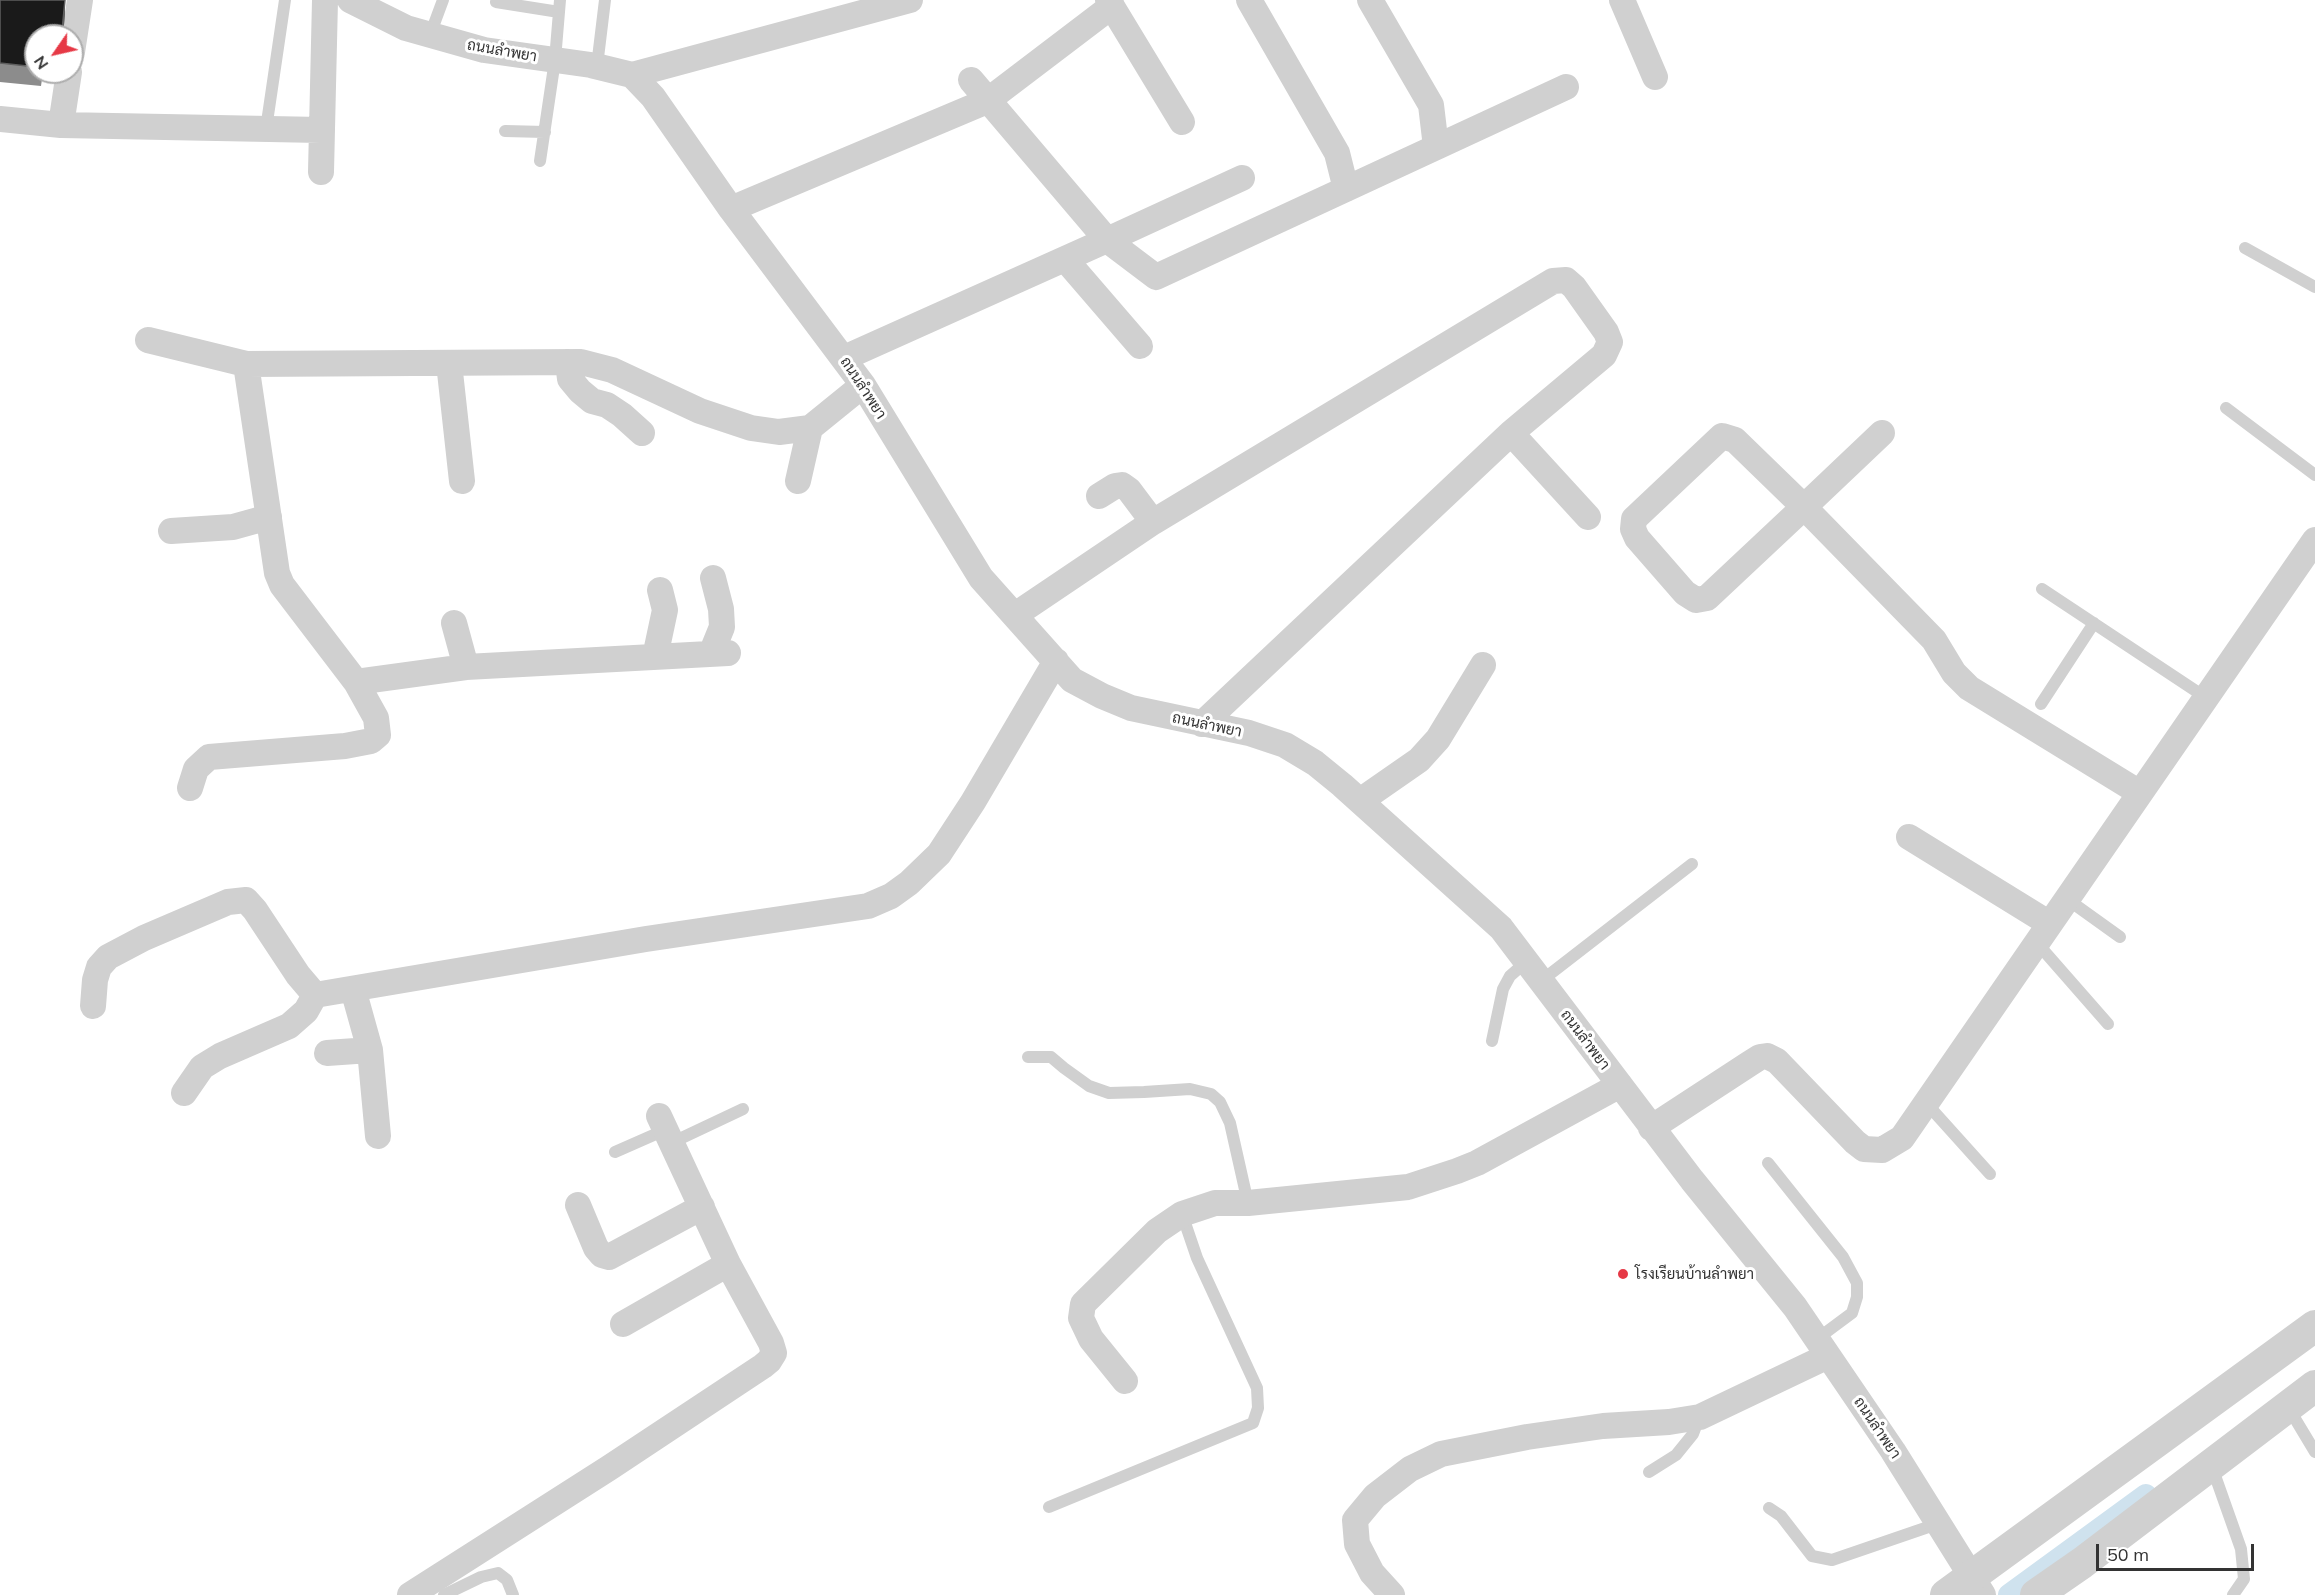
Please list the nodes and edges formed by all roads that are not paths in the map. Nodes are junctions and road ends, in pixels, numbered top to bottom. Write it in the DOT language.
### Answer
graph roads {
  1 [pos="80,0"];
  2 [pos="285,0"];
  3 [pos="324,0"];
  4 [pos="350,0"];
  5 [pos="443,0"];
  6 [pos="497,0"];
  7 [pos="605,0"];
  8 [pos="910,0"];
  9 [pos="1249,0"];
  10 [pos="1370,0"];
  11 [pos="1622,0"];
  12 [pos="1110,3"];
  13 [pos="560,6"];
  14 [pos="76,24"];
  15 [pos="430,35"];
  16 [pos="555,60"];
  17 [pos="597,66"];
  18 [pos="632,75"];
  19 [pos="1655,77"];
  20 [pos="971,80"];
  21 [pos="67,84"];
  22 [pos="1566,87"];
  23 [pos="987,101"];
  24 [pos="0,119"];
  25 [pos="1182,122"];
  26 [pos="62,125"];
  27 [pos="266,129"];
  28 [pos="321,130"];
  29 [pos="505,130"];
  30 [pos="545,132"];
  31 [pos="1437,147"];
  32 [pos="540,161"];
  33 [pos="321,172"];
  34 [pos="1242,178"];
  35 [pos="1346,189"];
  36 [pos="731,209"];
  37 [pos="1107,240"];
  38 [pos="2245,248"];
  39 [pos="1065,259"];
  40 [pos="2315,287"];
  41 [pos="148,340"];
  42 [pos="1140,346"];
  43 [pos="844,358"];
  44 [pos="568,362"];
  45 [pos="449,363"];
  46 [pos="246,364"];
  47 [pos="863,385"];
  48 [pos="2226,408"];
  49 [pos="810,428"];
  50 [pos="642,433"];
  51 [pos="1512,433"];
  52 [pos="1882,433"];
  53 [pos="2315,475"];
  54 [pos="798,480"];
  55 [pos="462,481"];
  56 [pos="1099,496"];
  57 [pos="1804,507"];
  58 [pos="269,517"];
  59 [pos="1588,517"];
  60 [pos="1152,522"];
  61 [pos="171,531"];
  62 [pos="2315,540"];
  63 [pos="713,578"];
  64 [pos="2042,589"];
  65 [pos="660,590"];
  66 [pos="1015,615"];
  67 [pos="453,623"];
  68 [pos="2094,623"];
  69 [pos="655,657"];
  70 [pos="1056,661"];
  71 [pos="1483,665"];
  72 [pos="466,667"];
  73 [pos="356,682"];
  74 [pos="2205,697"];
  75 [pos="2041,704"];
  76 [pos="1202,724"];
  77 [pos="190,788"];
  78 [pos="2140,793"];
  79 [pos="1360,801"];
  80 [pos="1909,837"];
  81 [pos="1692,864"];
  82 [pos="2067,899"];
  83 [pos="2043,933"];
  84 [pos="2120,937"];
  85 [pos="1534,972"];
  86 [pos="353,989"];
  87 [pos="315,995"];
  88 [pos="93,1006"];
  89 [pos="2109,1024"];
  90 [pos="1492,1041"];
  91 [pos="370,1050"];
  92 [pos="327,1053"];
  93 [pos="1028,1057"];
  94 [pos="1620,1085"];
  95 [pos="184,1093"];
  96 [pos="1927,1104"];
  97 [pos="743,1109"];
  98 [pos="1651,1128"];
  99 [pos="665,1130"];
  100 [pos="378,1136"];
  101 [pos="615,1152"];
  102 [pos="1768,1162"];
  103 [pos="1990,1174"];
  104 [pos="1248,1203"];
  105 [pos="578,1205"];
  106 [pos="702,1207"];
  107 [pos="1182,1214"];
  108 [pos="728,1264"];
  109 [pos="623,1324"];
  110 [pos="2315,1326"];
  111 [pos="1823,1348"];
  112 [pos="1125,1381"];
  113 [pos="2315,1386"];
  114 [pos="2288,1407"];
  115 [pos="1700,1417"];
  116 [pos="2315,1452"];
  117 [pos="2211,1466"];
  118 [pos="1649,1472"];
  119 [pos="1049,1507"];
  120 [pos="1769,1509"];
  121 [pos="1937,1524"];
  122 [pos="1978,1586"];
  123 [pos="410,1595"];
  124 [pos="444,1595"];
  125 [pos="513,1595"];
  126 [pos="1392,1595"];
  127 [pos="1946,1595"];
  128 [pos="2036,1595"];
  129 [pos="2233,1595"];
  1 -- 14 [label="street"];
  2 -- 27 [label="lane"];
  3 -- 28 [label="street"];
  4 -- 15 [label="street, ถนนลำพยา"];
  5 -- 15 [label="lane"];
  6 -- 13 [label="lane"];
  7 -- 17 [label="lane"];
  8 -- 18 [label="street"];
  9 -- 35 [label="street"];
  10 -- 31 [label="street"];
  11 -- 19 [label="street"];
  12 -- 23 [label="street"];
  12 -- 25 [label="street"];
  13 -- 16 [label="lane"];
  15 -- 16 [label="street, ถนนลำพยา"];
  16 -- 17 [label="street, ถนนลำพยา"];
  16 -- 30 [label="lane"];
  17 -- 18 [label="street, ถนนลำพยา"];
  18 -- 36 [label="street, ถนนลำพยา"];
  20 -- 23 [label="street"];
  21 -- 26 [label="street"];
  22 -- 31 [label="street"];
  23 -- 36 [label="street"];
  23 -- 37 [label="street"];
  24 -- 26 [label="street"];
  26 -- 27 [label="street"];
  27 -- 28 [label="street"];
  28 -- 33 [label="street"];
  29 -- 30 [label="lane"];
  30 -- 32 [label="lane"];
  31 -- 35 [label="street"];
  34 -- 37 [label="street"];
  35 -- 37 [label="street"];
  36 -- 43 [label="street, ถนนลำพยา"];
  37 -- 39 [label="street"];
  38 -- 40 [label="lane"];
  39 -- 42 [label="street"];
  39 -- 43 [label="street"];
  41 -- 46 [label="street"];
  43 -- 47 [label="street, ถนนลำพยา"];
  44 -- 45 [label="street"];
  44 -- 49 [label="street"];
  44 -- 50 [label="street"];
  45 -- 46 [label="street"];
  45 -- 55 [label="street"];
  46 -- 58 [label="street"];
  47 -- 49 [label="street"];
  47 -- 66 [label="street, ถนนลำพยา"];
  48 -- 53 [label="lane"];
  49 -- 54 [label="street"];
  51 -- 59 [label="street"];
  51 -- 60 [label="street"];
  51 -- 76 [label="street"];
  52 -- 57 [label="street"];
  56 -- 60 [label="street"];
  57 -- 57 [label="street"];
  57 -- 78 [label="street"];
  58 -- 61 [label="street"];
  58 -- 73 [label="street"];
  60 -- 66 [label="street"];
  62 -- 74 [label="street"];
  63 -- 69 [label="street"];
  64 -- 68 [label="lane"];
  65 -- 69 [label="street"];
  66 -- 70 [label="street, ถนนลำพยา"];
  67 -- 72 [label="street"];
  68 -- 74 [label="lane"];
  68 -- 75 [label="lane"];
  69 -- 72 [label="street"];
  70 -- 76 [label="street, ถนนลำพยา"];
  70 -- 86 [label="street"];
  71 -- 79 [label="street"];
  72 -- 73 [label="street"];
  73 -- 77 [label="street"];
  74 -- 78 [label="street"];
  76 -- 79 [label="street, ถนนลำพยา"];
  78 -- 82 [label="street"];
  79 -- 85 [label="street, ถนนลำพยา"];
  80 -- 83 [label="street"];
  81 -- 85 [label="lane"];
  82 -- 83 [label="street"];
  82 -- 84 [label="lane"];
  83 -- 89 [label="lane"];
  83 -- 96 [label="street"];
  85 -- 90 [label="lane"];
  85 -- 94 [label="street, ถนนลำพยา"];
  86 -- 87 [label="street"];
  86 -- 91 [label="street"];
  87 -- 88 [label="street"];
  87 -- 95 [label="street"];
  91 -- 92 [label="street"];
  91 -- 100 [label="street"];
  93 -- 104 [label="lane"];
  94 -- 98 [label="street, ถนนลำพยา"];
  94 -- 104 [label="street"];
  96 -- 98 [label="street"];
  96 -- 103 [label="lane"];
  97 -- 99 [label="lane"];
  98 -- 111 [label="street, ถนนลำพยา"];
  99 -- 101 [label="lane"];
  99 -- 106 [label="street"];
  102 -- 111 [label="lane"];
  104 -- 107 [label="street"];
  105 -- 106 [label="street"];
  106 -- 108 [label="street"];
  107 -- 112 [label="street"];
  107 -- 119 [label="lane"];
  108 -- 109 [label="street"];
  108 -- 123 [label="street"];
  110 -- 122 [label="street"];
  111 -- 115 [label="street"];
  111 -- 121 [label="street, ถนนลำพยา"];
  113 -- 114 [label="street"];
  114 -- 116 [label="lane"];
  114 -- 117 [label="street"];
  115 -- 118 [label="lane"];
  115 -- 126 [label="street"];
  117 -- 128 [label="street"];
  117 -- 129 [label="lane"];
  120 -- 121 [label="lane"];
  121 -- 122 [label="street, ถนนลำพยา"];
  122 -- 127 [label="street"];
  124 -- 125 [label="lane"];
}
